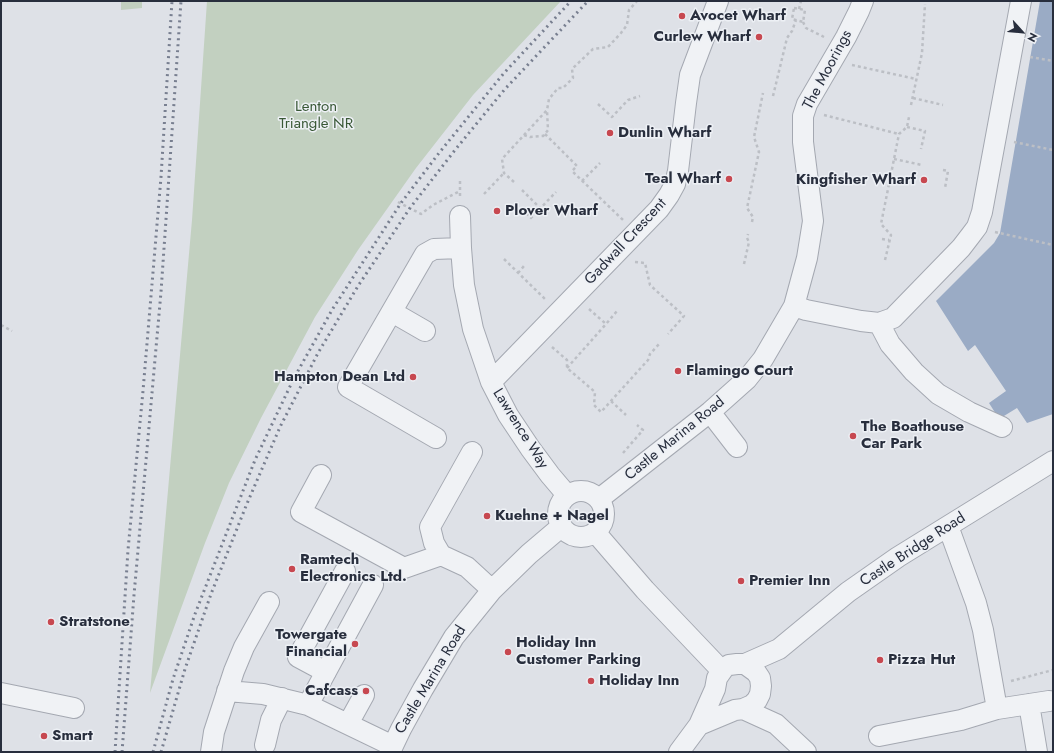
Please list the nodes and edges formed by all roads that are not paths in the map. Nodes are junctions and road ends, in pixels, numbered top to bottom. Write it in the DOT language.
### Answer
graph roads {
  1 [pos="718,1"];
  2 [pos="863,1"];
  3 [pos="1021,1"];
  4 [pos="460,216"];
  5 [pos="461,248"];
  6 [pos="794,306"];
  7 [pos="392,312"];
  8 [pos="879,323"];
  9 [pos="425,331"];
  10 [pos="491,382"];
  11 [pos="710,412"];
  12 [pos="1002,427"];
  13 [pos="436,438"];
  14 [pos="737,447"];
  15 [pos="472,452"];
  16 [pos="1053,461"];
  17 [pos="320,476"];
  18 [pos="567,495"];
  19 [pos="599,499"];
  20 [pos="562,526"];
  21 [pos="948,526"];
  22 [pos="595,532"];
  23 [pos="441,555"];
  24 [pos="345,571"];
  25 [pos="374,585"];
  26 [pos="492,590"];
  27 [pos="269,602"];
  28 [pos="780,649"];
  29 [pos="745,664"];
  30 [pos="326,672"];
  31 [pos="718,680"];
  32 [pos="761,684"];
  33 [pos="227,691"];
  34 [pos="1,693"];
  35 [pos="364,695"];
  36 [pos="282,698"];
  37 [pos="1049,701"];
  38 [pos="1029,704"];
  39 [pos="308,705"];
  40 [pos="74,708"];
  41 [pos="997,709"];
  42 [pos="739,710"];
  43 [pos="348,724"];
  44 [pos="776,724"];
  45 [pos="699,725"];
  46 [pos="879,736"];
  47 [pos="265,745"];
  48 [pos="391,749"];
  49 [pos="211,752"];
  50 [pos="679,752"];
  51 [pos="806,752"];
  52 [pos="1037,752"];
  1 -- 10 [label="street, Gadwall Crescent"];
  2 -- 6 [label="street, The Moorings"];
  3 -- 8 [label="street"];
  4 -- 5 [label="street, Lawrence Way"];
  5 -- 7 [label="street"];
  5 -- 10 [label="street, Lawrence Way"];
  6 -- 8 [label="street"];
  6 -- 11 [label="street, Castle Marina Road"];
  7 -- 9 [label="street"];
  7 -- 13 [label="street"];
  8 -- 12 [label="street"];
  10 -- 18 [label="street, Lawrence Way"];
  11 -- 14 [label="street"];
  11 -- 19 [label="street, Castle Marina Road"];
  15 -- 23 [label="street"];
  16 -- 21 [label="street, Castle Bridge Road"];
  17 -- 23 [label="street"];
  18 -- 19 [label="street"];
  18 -- 20 [label="street"];
  19 -- 22 [label="street"];
  20 -- 22 [label="street"];
  20 -- 26 [label="street, Castle Marina Road"];
  21 -- 28 [label="street, Castle Bridge Road"];
  21 -- 41 [label="street"];
  22 -- 31 [label="street"];
  23 -- 26 [label="street"];
  24 -- 30 [label="street"];
  25 -- 30 [label="street"];
  26 -- 48 [label="street, Castle Marina Road"];
  27 -- 33 [label="street"];
  28 -- 29 [label="street, Castle Bridge Road"];
  28 -- 32 [label="street, Castle Bridge Road"];
  29 -- 31 [label="street, Castle Bridge Road"];
  29 -- 32 [label="street"];
  30 -- 39 [label="street"];
  31 -- 42 [label="street"];
  31 -- 45 [label="street"];
  32 -- 42 [label="street, Castle Bridge Road"];
  32 -- 44 [label="street"];
  33 -- 36 [label="street"];
  33 -- 49 [label="street"];
  34 -- 40 [label="street"];
  35 -- 43 [label="street"];
  36 -- 39 [label="street"];
  36 -- 47 [label="street"];
  37 -- 38 [label="street"];
  38 -- 41 [label="street"];
  38 -- 52 [label="street"];
  39 -- 43 [label="street"];
  41 -- 46 [label="street"];
  42 -- 44 [label="street"];
  42 -- 45 [label="street, Castle Bridge Road"];
  43 -- 48 [label="street"];
  44 -- 51 [label="street"];
  45 -- 50 [label="street"];
}
